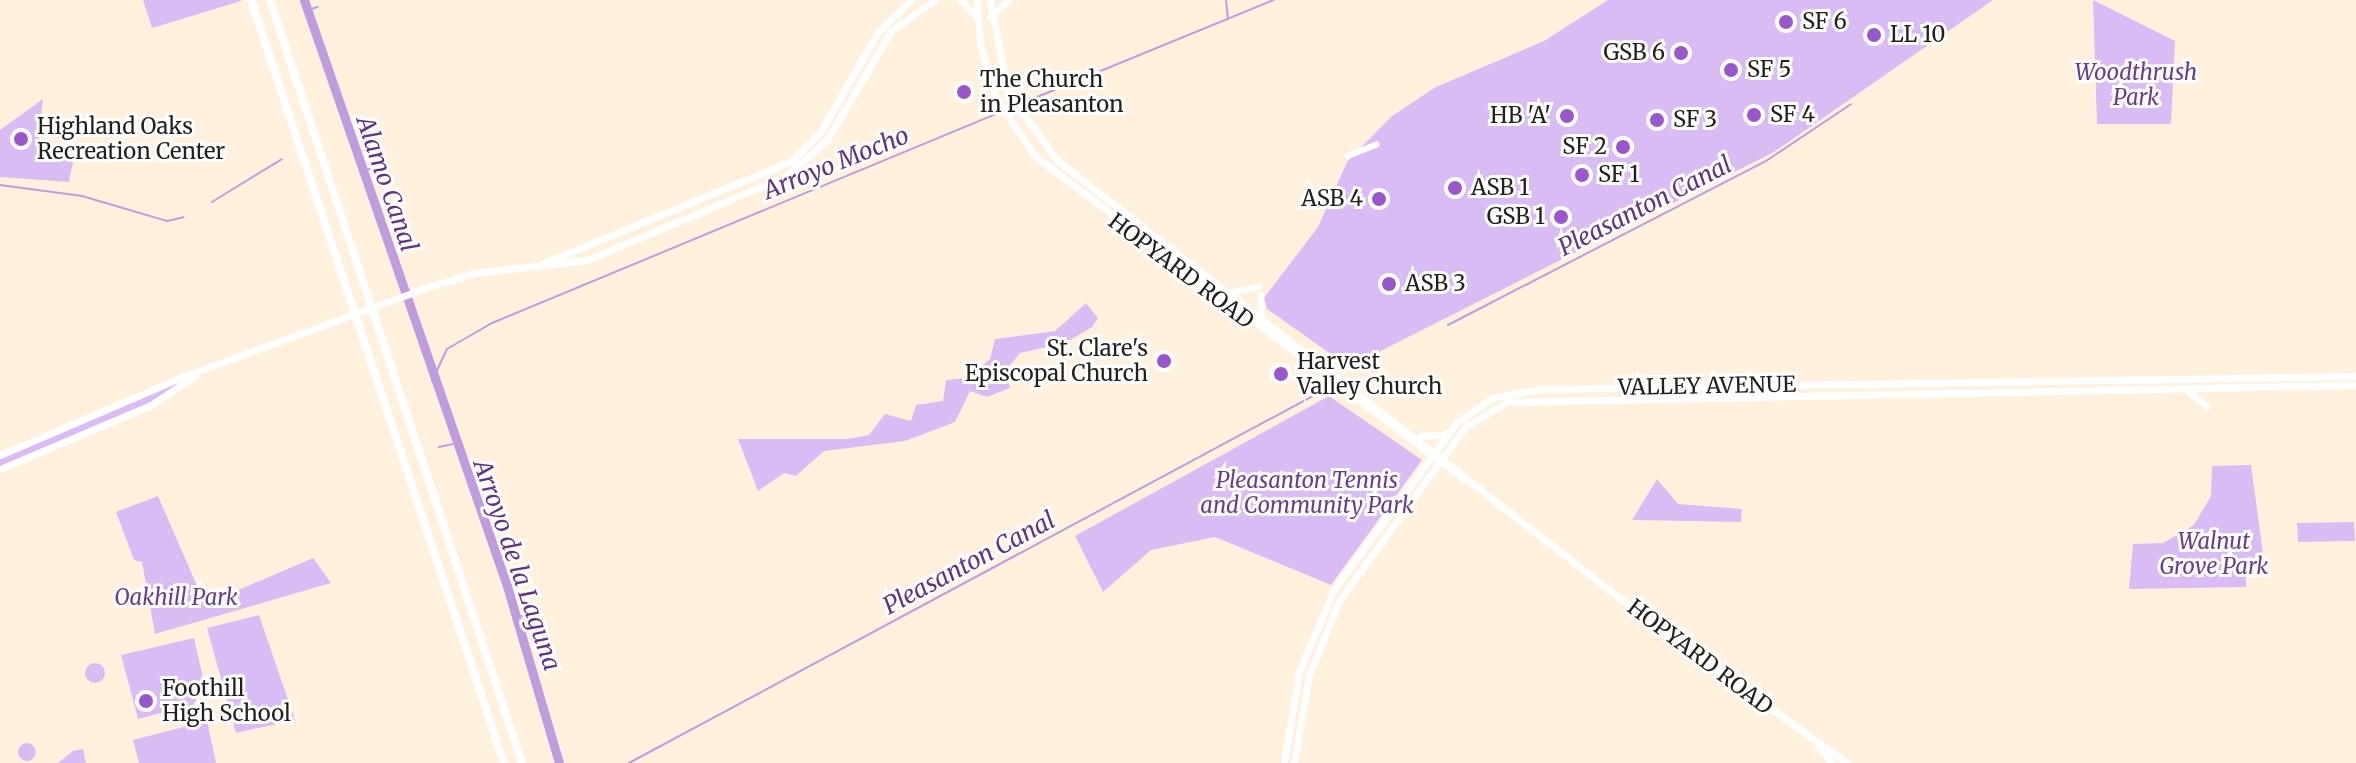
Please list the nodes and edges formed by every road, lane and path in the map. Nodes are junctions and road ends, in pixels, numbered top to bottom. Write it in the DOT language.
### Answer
graph roads {
  1 [pos="251,0"];
  2 [pos="270,0"];
  3 [pos="911,0"];
  4 [pos="935,0"];
  5 [pos="961,0"];
  6 [pos="977,0"];
  7 [pos="990,0"];
  8 [pos="1008,0"];
  9 [pos="977,17"];
  10 [pos="990,17"];
  11 [pos="1377,144"];
  12 [pos="1348,156"];
  13 [pos="530,267"];
  14 [pos="1259,287"];
  15 [pos="1230,293"];
  16 [pos="1261,295"];
  17 [pos="1262,318"];
  18 [pos="195,376"];
  19 [pos="2356,376"];
  20 [pos="2356,385"];
  21 [pos="2172,388"];
  22 [pos="2207,406"];
  23 [pos="1449,433"];
  24 [pos="1418,436"];
  25 [pos="1456,439"];
  26 [pos="1412,446"];
  27 [pos="1436,450"];
  28 [pos="0,455"];
  29 [pos="1443,456"];
  30 [pos="1428,459"];
  31 [pos="1436,465"];
  32 [pos="1457,467"];
  33 [pos="0,469"];
  34 [pos="1418,471"];
  35 [pos="1449,475"];
  36 [pos="1468,481"];
  37 [pos="1421,484"];
  38 [pos="1818,746"];
  39 [pos="504,763"];
  40 [pos="522,763"];
  41 [pos="1284,763"];
  42 [pos="1294,763"];
  43 [pos="1832,763"];
  44 [pos="1847,763"];
  1 -- 39 [label="highway"];
  2 -- 40 [label="highway"];
  3 -- 13 [label="main road"];
  4 -- 13 [label="main road"];
  5 -- 9 [label="main road"];
  6 -- 9 [label="main road, HOPYARD ROAD"];
  7 -- 10 [label="main road, HOPYARD ROAD"];
  8 -- 10 [label="main road"];
  9 -- 26 [label="main road, HOPYARD ROAD"];
  10 -- 15 [label="main road, HOPYARD ROAD"];
  11 -- 12 [label="street"];
  13 -- 18 [label="main road"];
  14 -- 15 [label="street"];
  15 -- 17 [label="main road, HOPYARD ROAD"];
  16 -- 17 [label="street"];
  17 -- 24 [label="main road, HOPYARD ROAD"];
  18 -- 28 [label="main road"];
  18 -- 33 [label="main road"];
  19 -- 23 [label="main road, VALLEY AVENUE"];
  20 -- 21 [label="main road, VALLEY AVENUE"];
  21 -- 22 [label="main road, VALLEY AVENUE"];
  21 -- 25 [label="main road, VALLEY AVENUE"];
  23 -- 24 [label="main road"];
  23 -- 27 [label="main road, VALLEY AVENUE"];
  24 -- 27 [label="main road, HOPYARD ROAD"];
  25 -- 29 [label="main road, VALLEY AVENUE"];
  25 -- 32 [label="main road"];
  26 -- 30 [label="main road, HOPYARD ROAD"];
  26 -- 34 [label="main road"];
  27 -- 29 [label="main road, HOPYARD ROAD"];
  27 -- 30 [label="main road, VALLEY AVENUE"];
  29 -- 31 [label="main road, VALLEY AVENUE"];
  29 -- 32 [label="main road, HOPYARD ROAD"];
  30 -- 31 [label="main road, HOPYARD ROAD"];
  30 -- 34 [label="main road, VALLEY AVENUE"];
  31 -- 35 [label="main road, HOPYARD ROAD"];
  31 -- 37 [label="main road, VALLEY AVENUE"];
  32 -- 36 [label="main road, HOPYARD ROAD"];
  34 -- 41 [label="main road, VALLEY AVENUE"];
  35 -- 36 [label="main road, HOPYARD ROAD"];
  35 -- 37 [label="main road"];
  36 -- 38 [label="main road, HOPYARD ROAD"];
  37 -- 42 [label="main road, VALLEY AVENUE"];
  38 -- 43 [label="main road, HOPYARD ROAD"];
  38 -- 44 [label="main road, HOPYARD ROAD"];
}
